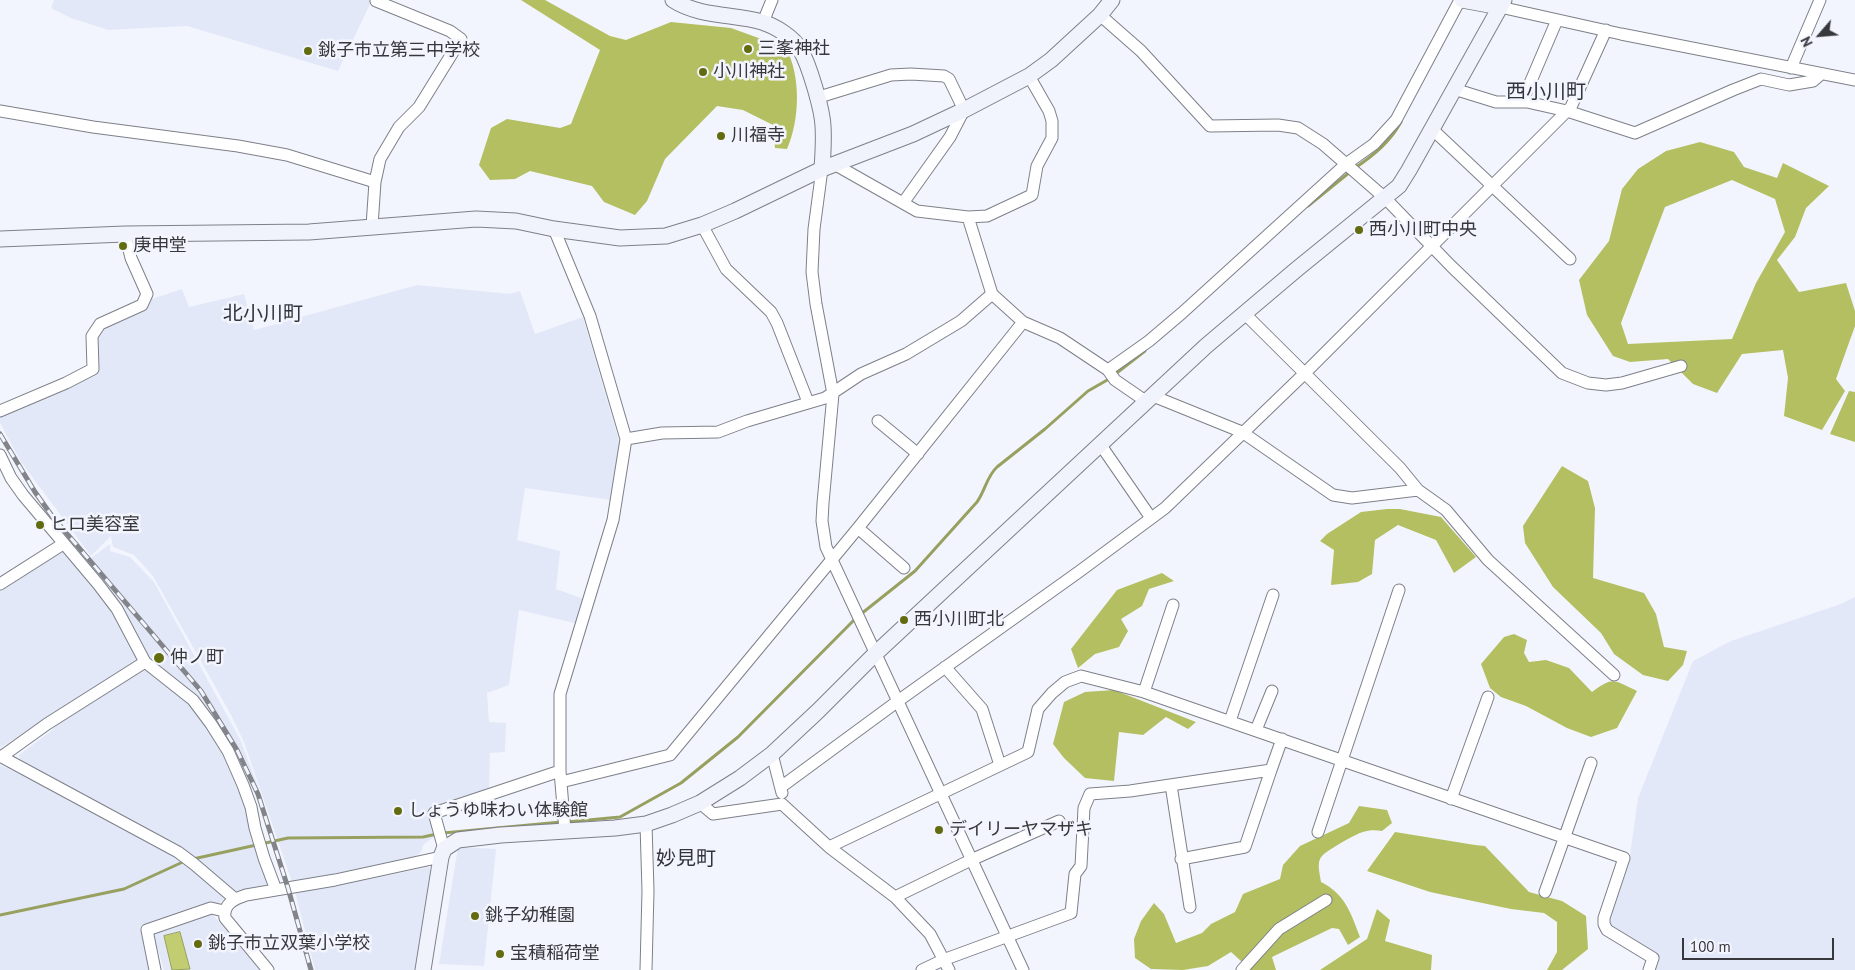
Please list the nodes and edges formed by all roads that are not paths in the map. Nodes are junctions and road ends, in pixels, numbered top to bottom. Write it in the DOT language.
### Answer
graph roads {
  1 [pos="673,0"];
  2 [pos="772,0"];
  3 [pos="1112,0"];
  4 [pos="1461,0"];
  5 [pos="1820,0"];
  6 [pos="376,1"];
  7 [pos="1502,4"];
  8 [pos="1100,14"];
  9 [pos="1557,20"];
  10 [pos="763,22"];
  11 [pos="1606,30"];
  12 [pos="1791,68"];
  13 [pos="1821,74"];
  14 [pos="1029,76"];
  15 [pos="1855,80"];
  16 [pos="1454,89"];
  17 [pos="816,98"];
  18 [pos="1522,102"];
  19 [pos="964,110"];
  20 [pos="0,111"];
  21 [pos="1567,111"];
  22 [pos="1432,129"];
  23 [pos="1346,164"];
  24 [pos="828,166"];
  25 [pos="374,182"];
  26 [pos="1492,186"];
  27 [pos="1385,198"];
  28 [pos="903,203"];
  29 [pos="968,217"];
  30 [pos="702,225"];
  31 [pos="372,226"];
  32 [pos="554,229"];
  33 [pos="125,234"];
  34 [pos="0,239"];
  35 [pos="1431,246"];
  36 [pos="1570,259"];
  37 [pos="992,294"];
  38 [pos="1244,313"];
  39 [pos="1023,322"];
  40 [pos="1681,366"];
  41 [pos="1108,370"];
  42 [pos="1304,374"];
  43 [pos="833,394"];
  44 [pos="1150,399"];
  45 [pos="808,402"];
  46 [pos="0,412"];
  47 [pos="878,421"];
  48 [pos="1242,432"];
  49 [pos="626,439"];
  50 [pos="1100,444"];
  51 [pos="918,454"];
  52 [pos="0,456"];
  53 [pos="1418,490"];
  54 [pos="1151,518"];
  55 [pos="858,528"];
  56 [pos="63,544"];
  57 [pos="831,560"];
  58 [pos="904,568"];
  59 [pos="0,584"];
  60 [pos="1399,590"];
  61 [pos="1274,595"];
  62 [pos="1173,605"];
  63 [pos="875,654"];
  64 [pos="145,662"];
  65 [pos="945,667"];
  66 [pos="1614,675"];
  67 [pos="1272,691"];
  68 [pos="1144,692"];
  69 [pos="1488,697"];
  70 [pos="898,701"];
  71 [pos="1230,721"];
  72 [pos="1256,730"];
  73 [pos="1282,739"];
  74 [pos="772,754"];
  75 [pos="1,757"];
  76 [pos="1341,760"];
  77 [pos="1591,763"];
  78 [pos="1000,766"];
  79 [pos="1271,770"];
  80 [pos="560,777"];
  81 [pos="1171,785"];
  82 [pos="781,787"];
  83 [pos="941,794"];
  84 [pos="1451,799"];
  85 [pos="700,803"];
  86 [pos="782,804"];
  87 [pos="1059,821"];
  88 [pos="646,824"];
  89 [pos="565,831"];
  90 [pos="1318,832"];
  91 [pos="1564,837"];
  92 [pos="829,847"];
  93 [pos="442,853"];
  94 [pos="1182,859"];
  95 [pos="971,860"];
  96 [pos="276,890"];
  97 [pos="1545,892"];
  98 [pos="895,897"];
  99 [pos="235,899"];
  100 [pos="1326,900"];
  101 [pos="1190,907"];
  102 [pos="224,911"];
  103 [pos="1007,937"];
  104 [pos="946,965"];
  105 [pos="1243,969"];
  106 [pos="155,970"];
  107 [pos="268,970"];
  108 [pos="423,970"];
  109 [pos="646,970"];
  110 [pos="922,970"];
  111 [pos="1023,970"];
  112 [pos="1649,970"];
  1 -- 10 [label="street"];
  2 -- 10 [label="street"];
  3 -- 8 [label="street"];
  4 -- 7 [label="street"];
  4 -- 23 [label="street"];
  5 -- 12 [label="street"];
  6 -- 25 [label="street"];
  7 -- 9 [label="street"];
  7 -- 16 [label="street"];
  8 -- 14 [label="street"];
  8 -- 23 [label="street"];
  9 -- 11 [label="street"];
  9 -- 18 [label="street"];
  10 -- 17 [label="street"];
  11 -- 12 [label="street"];
  11 -- 21 [label="street"];
  12 -- 13 [label="street"];
  13 -- 15 [label="street"];
  13 -- 21 [label="street"];
  14 -- 19 [label="street"];
  14 -- 29 [label="street"];
  16 -- 18 [label="street"];
  16 -- 22 [label="street"];
  17 -- 19 [label="street"];
  17 -- 24 [label="street"];
  18 -- 21 [label="street"];
  19 -- 24 [label="street"];
  19 -- 28 [label="street"];
  20 -- 25 [label="street"];
  21 -- 26 [label="street"];
  22 -- 26 [label="street"];
  22 -- 27 [label="street"];
  23 -- 27 [label="street"];
  23 -- 41 [label="street"];
  24 -- 28 [label="street"];
  24 -- 30 [label="street"];
  24 -- 43 [label="street"];
  25 -- 31 [label="street"];
  26 -- 35 [label="street"];
  26 -- 36 [label="street"];
  27 -- 35 [label="street"];
  27 -- 38 [label="street"];
  28 -- 29 [label="street"];
  29 -- 37 [label="street"];
  30 -- 32 [label="street"];
  30 -- 45 [label="street"];
  31 -- 32 [label="street"];
  31 -- 33 [label="street"];
  32 -- 49 [label="street"];
  33 -- 34 [label="street"];
  33 -- 46 [label="street"];
  35 -- 40 [label="street"];
  35 -- 42 [label="street"];
  37 -- 39 [label="street"];
  37 -- 43 [label="street"];
  38 -- 42 [label="street"];
  38 -- 44 [label="street"];
  39 -- 41 [label="street"];
  39 -- 51 [label="street"];
  41 -- 44 [label="street"];
  42 -- 48 [label="street"];
  42 -- 53 [label="street"];
  43 -- 45 [label="street"];
  43 -- 57 [label="street"];
  44 -- 48 [label="street"];
  44 -- 50 [label="street"];
  45 -- 49 [label="street"];
  47 -- 51 [label="street"];
  48 -- 53 [label="street"];
  48 -- 54 [label="street"];
  49 -- 80 [label="street"];
  50 -- 54 [label="street"];
  50 -- 63 [label="street"];
  51 -- 55 [label="street"];
  52 -- 56 [label="street"];
  53 -- 66 [label="street"];
  54 -- 65 [label="street"];
  55 -- 57 [label="street"];
  55 -- 58 [label="street"];
  56 -- 59 [label="street"];
  56 -- 64 [label="street"];
  57 -- 63 [label="street"];
  57 -- 80 [label="street"];
  60 -- 76 [label="street"];
  61 -- 71 [label="street"];
  62 -- 68 [label="street"];
  63 -- 70 [label="street"];
  63 -- 74 [label="street"];
  64 -- 75 [label="street"];
  64 -- 96 [label="street"];
  65 -- 70 [label="street"];
  65 -- 78 [label="street"];
  67 -- 72 [label="street"];
  68 -- 71 [label="street"];
  68 -- 78 [label="street"];
  69 -- 84 [label="street"];
  70 -- 82 [label="street"];
  70 -- 83 [label="street"];
  71 -- 72 [label="street"];
  72 -- 73 [label="street"];
  73 -- 76 [label="street"];
  73 -- 79 [label="street"];
  74 -- 82 [label="street"];
  74 -- 85 [label="street"];
  75 -- 99 [label="street"];
  76 -- 84 [label="street"];
  76 -- 90 [label="street"];
  77 -- 91 [label="street"];
  78 -- 83 [label="street"];
  79 -- 81 [label="street"];
  79 -- 94 [label="street"];
  80 -- 89 [label="street"];
  80 -- 93 [label="street"];
  81 -- 94 [label="street"];
  81 -- 103 [label="street"];
  82 -- 86 [label="street"];
  83 -- 92 [label="street"];
  83 -- 95 [label="street"];
  84 -- 91 [label="street"];
  85 -- 86 [label="street"];
  85 -- 88 [label="street"];
  86 -- 92 [label="street"];
  87 -- 95 [label="street"];
  88 -- 89 [label="street"];
  88 -- 109 [label="street"];
  89 -- 93 [label="street"];
  91 -- 97 [label="street"];
  91 -- 112 [label="street"];
  92 -- 98 [label="street"];
  93 -- 96 [label="street"];
  93 -- 108 [label="street"];
  94 -- 101 [label="street"];
  95 -- 98 [label="street"];
  95 -- 103 [label="street"];
  96 -- 99 [label="street"];
  98 -- 104 [label="street"];
  99 -- 102 [label="street"];
  100 -- 105 [label="street"];
  102 -- 106 [label="street"];
  102 -- 107 [label="street"];
  103 -- 104 [label="street"];
  103 -- 111 [label="street"];
  104 -- 110 [label="street"];
}
